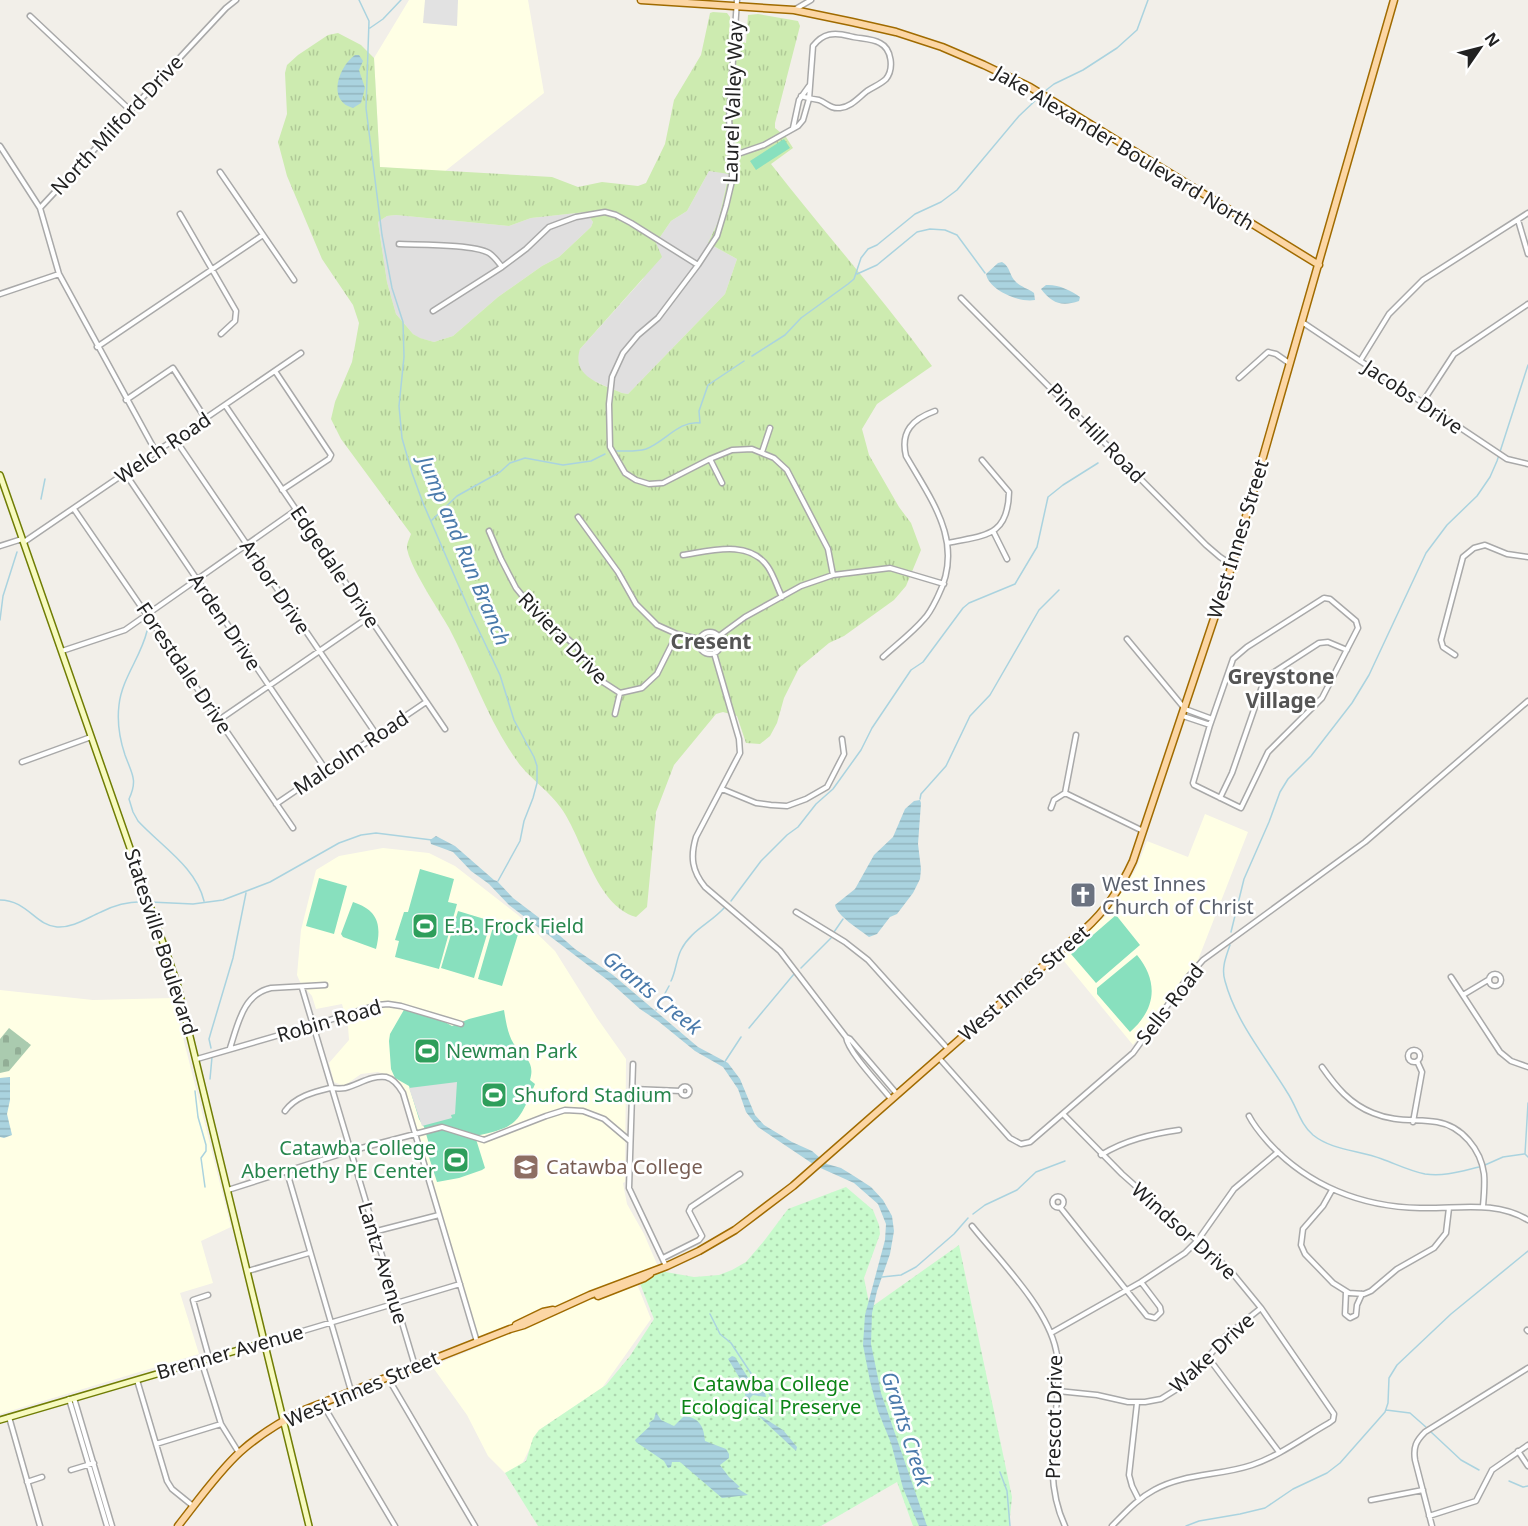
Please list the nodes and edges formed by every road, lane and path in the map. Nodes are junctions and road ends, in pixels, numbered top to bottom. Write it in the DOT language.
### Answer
graph roads {
  1 [pos="236,0"];
  2 [pos="641,0"];
  3 [pos="811,0"];
  4 [pos="1394,0"];
  5 [pos="737,3"];
  6 [pos="794,10"];
  7 [pos="30,16"];
  8 [pos="809,86"];
  9 [pos="801,96"];
  10 [pos="809,99"];
  11 [pos="130,110"];
  12 [pos="793,129"];
  13 [pos="0,146"];
  14 [pos="732,156"];
  15 [pos="220,172"];
  16 [pos="40,208"];
  17 [pos="1528,213"];
  18 [pos="180,214"];
  19 [pos="1518,220"];
  20 [pos="263,235"];
  21 [pos="399,244"];
  22 [pos="1528,254"];
  23 [pos="698,265"];
  24 [pos="1318,265"];
  25 [pos="502,267"];
  26 [pos="213,270"];
  27 [pos="59,274"];
  28 [pos="294,280"];
  29 [pos="0,294"];
  30 [pos="962,298"];
  31 [pos="1528,304"];
  32 [pos="433,311"];
  33 [pos="1302,322"];
  34 [pos="220,333"];
  35 [pos="97,347"];
  36 [pos="301,353"];
  37 [pos="1360,361"];
  38 [pos="1290,364"];
  39 [pos="275,371"];
  40 [pos="1239,378"];
  41 [pos="126,400"];
  42 [pos="1422,403"];
  43 [pos="225,405"];
  44 [pos="935,411"];
  45 [pos="205,418"];
  46 [pos="770,428"];
  47 [pos="176,439"];
  48 [pos="156,452"];
  49 [pos="762,452"];
  50 [pos="710,459"];
  51 [pos="982,460"];
  52 [pos="1528,464"];
  53 [pos="125,473"];
  54 [pos="0,475"];
  55 [pos="722,483"];
  56 [pos="282,490"];
  57 [pos="75,508"];
  58 [pos="296,510"];
  59 [pos="578,517"];
  60 [pos="489,531"];
  61 [pos="993,531"];
  62 [pos="24,540"];
  63 [pos="948,543"];
  64 [pos="247,545"];
  65 [pos="0,546"];
  66 [pos="683,555"];
  67 [pos="1528,557"];
  68 [pos="1007,559"];
  69 [pos="1232,565"];
  70 [pos="833,575"];
  71 [pos="197,580"];
  72 [pos="944,584"];
  73 [pos="782,597"];
  74 [pos="147,614"];
  75 [pos="369,617"];
  76 [pos="677,634"];
  77 [pos="719,636"];
  78 [pos="699,639"];
  79 [pos="1127,639"];
  80 [pos="1347,650"];
  81 [pos="61,651"];
  82 [pos="318,651"];
  83 [pos="714,653"];
  84 [pos="1455,655"];
  85 [pos="883,657"];
  86 [pos="268,685"];
  87 [pos="620,693"];
  88 [pos="1528,701"];
  89 [pos="426,702"];
  90 [pos="1184,712"];
  91 [pos="615,714"];
  92 [pos="1212,719"];
  93 [pos="219,720"];
  94 [pos="1210,725"];
  95 [pos="445,729"];
  96 [pos="376,734"];
  97 [pos="1076,735"];
  98 [pos="92,737"];
  99 [pos="842,739"];
  100 [pos="22,762"];
  101 [pos="326,770"];
  102 [pos="722,789"];
  103 [pos="1065,793"];
  104 [pos="1220,798"];
  105 [pos="276,804"];
  106 [pos="1051,808"];
  107 [pos="293,828"];
  108 [pos="1143,831"];
  109 [pos="796,912"];
  110 [pos="1450,977"];
  111 [pos="1488,980"];
  112 [pos="325,985"];
  113 [pos="302,988"];
  114 [pos="1462,995"];
  115 [pos="461,1024"];
  116 [pos="314,1025"];
  117 [pos="846,1037"];
  118 [pos="230,1048"];
  119 [pos="948,1049"];
  120 [pos="939,1058"];
  121 [pos="197,1059"];
  122 [pos="1417,1061"];
  123 [pos="633,1064"];
  124 [pos="1322,1067"];
  125 [pos="1528,1067"];
  126 [pos="879,1074"];
  127 [pos="874,1078"];
  128 [pos="332,1088"];
  129 [pos="633,1089"];
  130 [pos="681,1091"];
  131 [pos="894,1097"];
  132 [pos="285,1112"];
  133 [pos="1063,1114"];
  134 [pos="1249,1116"];
  135 [pos="1413,1122"];
  136 [pos="1179,1130"];
  137 [pos="415,1134"];
  138 [pos="630,1141"];
  139 [pos="350,1150"];
  140 [pos="1278,1152"];
  141 [pos="1101,1155"];
  142 [pos="287,1172"];
  143 [pos="740,1174"];
  144 [pos="228,1190"];
  145 [pos="1332,1190"];
  146 [pos="1484,1206"];
  147 [pos="1059,1207"];
  148 [pos="1449,1208"];
  149 [pos="439,1215"];
  150 [pos="1528,1220"];
  151 [pos="972,1226"];
  152 [pos="373,1232"];
  153 [pos="1198,1240"];
  154 [pos="309,1252"];
  155 [pos="663,1258"];
  156 [pos="666,1266"];
  157 [pos="248,1271"];
  158 [pos="1141,1282"];
  159 [pos="460,1284"];
  160 [pos="1126,1291"];
  161 [pos="1346,1292"];
  162 [pos="1362,1294"];
  163 [pos="208,1295"];
  164 [pos="396,1304"];
  165 [pos="1261,1308"];
  166 [pos="331,1323"];
  167 [pos="1051,1333"];
  168 [pos="266,1342"];
  169 [pos="477,1342"];
  170 [pos="1207,1356"];
  171 [pos="209,1358"];
  172 [pos="201,1360"];
  173 [pos="415,1366"];
  174 [pos="1528,1368"];
  175 [pos="388,1378"];
  176 [pos="137,1380"];
  177 [pos="1058,1391"];
  178 [pos="351,1392"];
  179 [pos="72,1399"];
  180 [pos="1137,1402"];
  181 [pos="322,1403"];
  182 [pos="9,1417"];
  183 [pos="0,1420"];
  184 [pos="285,1420"];
  185 [pos="221,1424"];
  186 [pos="156,1444"];
  187 [pos="1528,1445"];
  188 [pos="1518,1451"];
  189 [pos="1280,1452"];
  190 [pos="239,1453"];
  191 [pos="94,1463"];
  192 [pos="88,1465"];
  193 [pos="1528,1466"];
  194 [pos="71,1470"];
  195 [pos="42,1477"];
  196 [pos="27,1482"];
  197 [pos="1423,1490"];
  198 [pos="1139,1500"];
  199 [pos="1371,1500"];
  200 [pos="193,1507"];
  201 [pos="1430,1516"];
  202 [pos="40,1526"];
  203 [pos="107,1526"];
  204 [pos="112,1526"];
  205 [pos="178,1526"];
  206 [pos="309,1526"];
  207 [pos="395,1526"];
  208 [pos="475,1526"];
  209 [pos="1065,1526"];
  210 [pos="1112,1526"];
  211 [pos="1432,1526"];
  1 -- 11 [label="street, North Milford Drive"];
  2 -- 5 [label="main road, Jake Alexander Boulevard North"];
  3 -- 6 [label="street"];
  4 -- 24 [label="main road, West Innes Street"];
  5 -- 6 [label="main road, Jake Alexander Boulevard North"];
  5 -- 14 [label="street, Laurel Valley Way"];
  6 -- 24 [label="main road, Jake Alexander Boulevard North"];
  7 -- 11 [label="street"];
  8 -- 9 [label="street"];
  8 -- 10 [label="street"];
  8 -- 10 [label="street"];
  9 -- 10 [label="street"];
  9 -- 12 [label="street"];
  10 -- 12 [label="street"];
  11 -- 16 [label="street, North Milford Drive"];
  12 -- 14 [label="street"];
  13 -- 16 [label="street"];
  14 -- 23 [label="street, Laurel Valley Way"];
  15 -- 20 [label="street"];
  16 -- 27 [label="street, North Milford Drive"];
  17 -- 19 [label="street"];
  18 -- 26 [label="street"];
  19 -- 22 [label="street"];
  19 -- 37 [label="street"];
  20 -- 26 [label="street"];
  20 -- 28 [label="street"];
  21 -- 25 [label="street"];
  23 -- 25 [label="street"];
  23 -- 50 [label="street, Laurel Valley Way"];
  24 -- 33 [label="main road, West Innes Street"];
  25 -- 32 [label="street"];
  26 -- 34 [label="street"];
  26 -- 35 [label="street"];
  27 -- 29 [label="street"];
  27 -- 35 [label="street"];
  30 -- 69 [label="street, Pine Hill Road"];
  31 -- 42 [label="street"];
  33 -- 37 [label="street, Jacobs Drive"];
  33 -- 38 [label="main road, West Innes Street"];
  35 -- 41 [label="street"];
  36 -- 39 [label="street, Welch Road"];
  37 -- 42 [label="street, Jacobs Drive"];
  38 -- 40 [label="street"];
  38 -- 69 [label="main road, West Innes Street"];
  39 -- 43 [label="street, Welch Road"];
  39 -- 56 [label="street"];
  41 -- 45 [label="street"];
  41 -- 48 [label="street"];
  42 -- 52 [label="street, Jacobs Drive"];
  43 -- 45 [label="street, Welch Road"];
  43 -- 56 [label="street, Edgedale Drive"];
  44 -- 63 [label="street"];
  45 -- 47 [label="street, Welch Road"];
  46 -- 49 [label="street"];
  47 -- 48 [label="street, Welch Road"];
  47 -- 64 [label="street, Arbor Drive"];
  48 -- 53 [label="street, Welch Road"];
  49 -- 50 [label="street, Laurel Valley Way"];
  49 -- 70 [label="street"];
  50 -- 55 [label="street"];
  51 -- 61 [label="street"];
  53 -- 57 [label="street, Welch Road"];
  53 -- 71 [label="street, Arden Drive"];
  54 -- 62 [label="main road, Statesville Boulevard"];
  56 -- 58 [label="street, Edgedale Drive"];
  57 -- 62 [label="street, Welch Road"];
  57 -- 74 [label="street, Forestdale Drive"];
  58 -- 64 [label="street"];
  58 -- 75 [label="street, Edgedale Drive"];
  59 -- 76 [label="street"];
  60 -- 87 [label="street, Riviera Drive"];
  61 -- 63 [label="street"];
  61 -- 68 [label="street"];
  62 -- 65 [label="street, Welch Road"];
  62 -- 81 [label="main road, Statesville Boulevard"];
  63 -- 72 [label="street"];
  64 -- 71 [label="street"];
  64 -- 82 [label="street, Arbor Drive"];
  66 -- 73 [label="street"];
  67 -- 84 [label="street"];
  69 -- 90 [label="main road, West Innes Street"];
  70 -- 72 [label="street"];
  70 -- 73 [label="street"];
  71 -- 74 [label="street"];
  71 -- 86 [label="street, Arden Drive"];
  72 -- 85 [label="street"];
  73 -- 77 [label="street"];
  74 -- 81 [label="street"];
  74 -- 93 [label="street, Forestdale Drive"];
  75 -- 82 [label="street"];
  75 -- 89 [label="street, Edgedale Drive"];
  76 -- 78 [label="street"];
  76 -- 87 [label="street, Riviera Drive"];
  77 -- 78 [label="street"];
  77 -- 83 [label="street"];
  78 -- 83 [label="street"];
  79 -- 90 [label="street"];
  80 -- 92 [label="street"];
  80 -- 104 [label="street"];
  80 -- 104 [label="street"];
  81 -- 98 [label="main road, Statesville Boulevard"];
  82 -- 86 [label="street"];
  82 -- 96 [label="street, Arbor Drive"];
  83 -- 102 [label="street"];
  86 -- 93 [label="street"];
  86 -- 101 [label="street, Arden Drive"];
  87 -- 91 [label="street"];
  88 -- 133 [label="street, Sells Road"];
  89 -- 95 [label="street, Edgedale Drive"];
  89 -- 96 [label="street, Malcolm Road"];
  90 -- 92 [label="street"];
  90 -- 94 [label="street"];
  90 -- 108 [label="main road, West Innes Street"];
  92 -- 94 [label="street"];
  93 -- 105 [label="street, Forestdale Drive"];
  94 -- 104 [label="street"];
  96 -- 101 [label="street, Malcolm Road"];
  97 -- 103 [label="street"];
  98 -- 100 [label="street"];
  98 -- 121 [label="main road, Statesville Boulevard"];
  99 -- 102 [label="street"];
  101 -- 105 [label="street, Malcolm Road"];
  102 -- 117 [label="street"];
  103 -- 106 [label="street"];
  103 -- 108 [label="street"];
  105 -- 107 [label="street, Forestdale Drive"];
  108 -- 119 [label="main road, West Innes Street"];
  109 -- 119 [label="street"];
  110 -- 114 [label="street"];
  111 -- 114 [label="street"];
  112 -- 113 [label="street"];
  113 -- 116 [label="street, Lantz Avenue"];
  113 -- 118 [label="street"];
  114 -- 125 [label="street"];
  115 -- 116 [label="street, Robin Road"];
  116 -- 118 [label="street, Robin Road"];
  116 -- 128 [label="street, Lantz Avenue"];
  117 -- 126 [label="street"];
  117 -- 127 [label="street"];
  118 -- 121 [label="street, Robin Road"];
  119 -- 120 [label="main road, West Innes Street"];
  120 -- 131 [label="main road, West Innes Street"];
  120 -- 133 [label="street, Sells Road"];
  121 -- 144 [label="main road, Statesville Boulevard"];
  122 -- 135 [label="street"];
  123 -- 129 [label="street"];
  124 -- 135 [label="street"];
  126 -- 127 [label="street"];
  126 -- 131 [label="street"];
  127 -- 131 [label="street"];
  128 -- 132 [label="street"];
  128 -- 137 [label="street"];
  128 -- 139 [label="street, Lantz Avenue"];
  129 -- 130 [label="street"];
  129 -- 138 [label="street"];
  131 -- 156 [label="main road, West Innes Street"];
  133 -- 141 [label="street, Windsor Drive"];
  134 -- 140 [label="street"];
  135 -- 146 [label="street"];
  136 -- 141 [label="street"];
  137 -- 138 [label="street"];
  137 -- 139 [label="street"];
  137 -- 149 [label="street"];
  138 -- 155 [label="street"];
  139 -- 142 [label="street"];
  139 -- 152 [label="street, Lantz Avenue"];
  140 -- 145 [label="street"];
  140 -- 153 [label="street"];
  141 -- 153 [label="street, Windsor Drive"];
  142 -- 144 [label="street"];
  142 -- 154 [label="street"];
  143 -- 155 [label="street"];
  144 -- 157 [label="main road, Statesville Boulevard"];
  145 -- 148 [label="street"];
  145 -- 161 [label="street"];
  146 -- 148 [label="street"];
  146 -- 150 [label="street"];
  147 -- 160 [label="street"];
  148 -- 162 [label="street"];
  149 -- 152 [label="street"];
  149 -- 159 [label="street"];
  151 -- 167 [label="street, Prescot Drive"];
  152 -- 164 [label="street, Lantz Avenue"];
  153 -- 158 [label="street"];
  153 -- 165 [label="street, Windsor Drive"];
  154 -- 157 [label="street"];
  154 -- 166 [label="street"];
  155 -- 156 [label="street"];
  156 -- 169 [label="main road, West Innes Street"];
  157 -- 168 [label="main road, Statesville Boulevard"];
  158 -- 160 [label="street"];
  158 -- 160 [label="street"];
  159 -- 164 [label="street, Brenner Avenue"];
  159 -- 169 [label="street"];
  160 -- 167 [label="street"];
  161 -- 162 [label="street"];
  161 -- 162 [label="street"];
  163 -- 171 [label="street"];
  164 -- 166 [label="street, Brenner Avenue"];
  164 -- 173 [label="street, Lantz Avenue"];
  165 -- 170 [label="street, Wake Drive"];
  165 -- 189 [label="street, Windsor Drive"];
  166 -- 168 [label="street, Brenner Avenue"];
  166 -- 178 [label="street"];
  167 -- 177 [label="street, Prescot Drive"];
  168 -- 171 [label="main road, Brenner Avenue"];
  168 -- 184 [label="main road, Statesville Boulevard"];
  169 -- 173 [label="main road, West Innes Street"];
  170 -- 180 [label="street, Wake Drive"];
  170 -- 189 [label="street"];
  171 -- 172 [label="main road, Brenner Avenue"];
  172 -- 176 [label="main road, Brenner Avenue"];
  172 -- 185 [label="street"];
  173 -- 175 [label="main road, West Innes Street"];
  174 -- 197 [label="street"];
  175 -- 178 [label="main road, West Innes Street"];
  175 -- 208 [label="street"];
  176 -- 179 [label="main road, Brenner Avenue"];
  176 -- 186 [label="street"];
  177 -- 180 [label="street, Wake Drive"];
  177 -- 209 [label="street, Prescot Drive"];
  178 -- 181 [label="main road, West Innes Street"];
  179 -- 182 [label="main road, Brenner Avenue"];
  179 -- 191 [label="street"];
  179 -- 192 [label="street"];
  180 -- 198 [label="street"];
  181 -- 184 [label="main road, West Innes Street"];
  181 -- 207 [label="street"];
  182 -- 183 [label="main road, Brenner Avenue"];
  182 -- 196 [label="street"];
  184 -- 190 [label="main road, West Innes Street"];
  184 -- 206 [label="main road, Statesville Boulevard"];
  185 -- 186 [label="street"];
  185 -- 190 [label="street"];
  186 -- 200 [label="street"];
  187 -- 188 [label="street"];
  188 -- 193 [label="street"];
  188 -- 201 [label="street"];
  189 -- 198 [label="street"];
  190 -- 200 [label="main road, West Innes Street"];
  191 -- 192 [label="street"];
  191 -- 204 [label="street"];
  192 -- 194 [label="street"];
  192 -- 203 [label="street"];
  195 -- 196 [label="street"];
  196 -- 202 [label="street"];
  197 -- 199 [label="street"];
  197 -- 201 [label="street"];
  198 -- 210 [label="street"];
  200 -- 205 [label="main road, West Innes Street"];
  201 -- 211 [label="street"];
}
